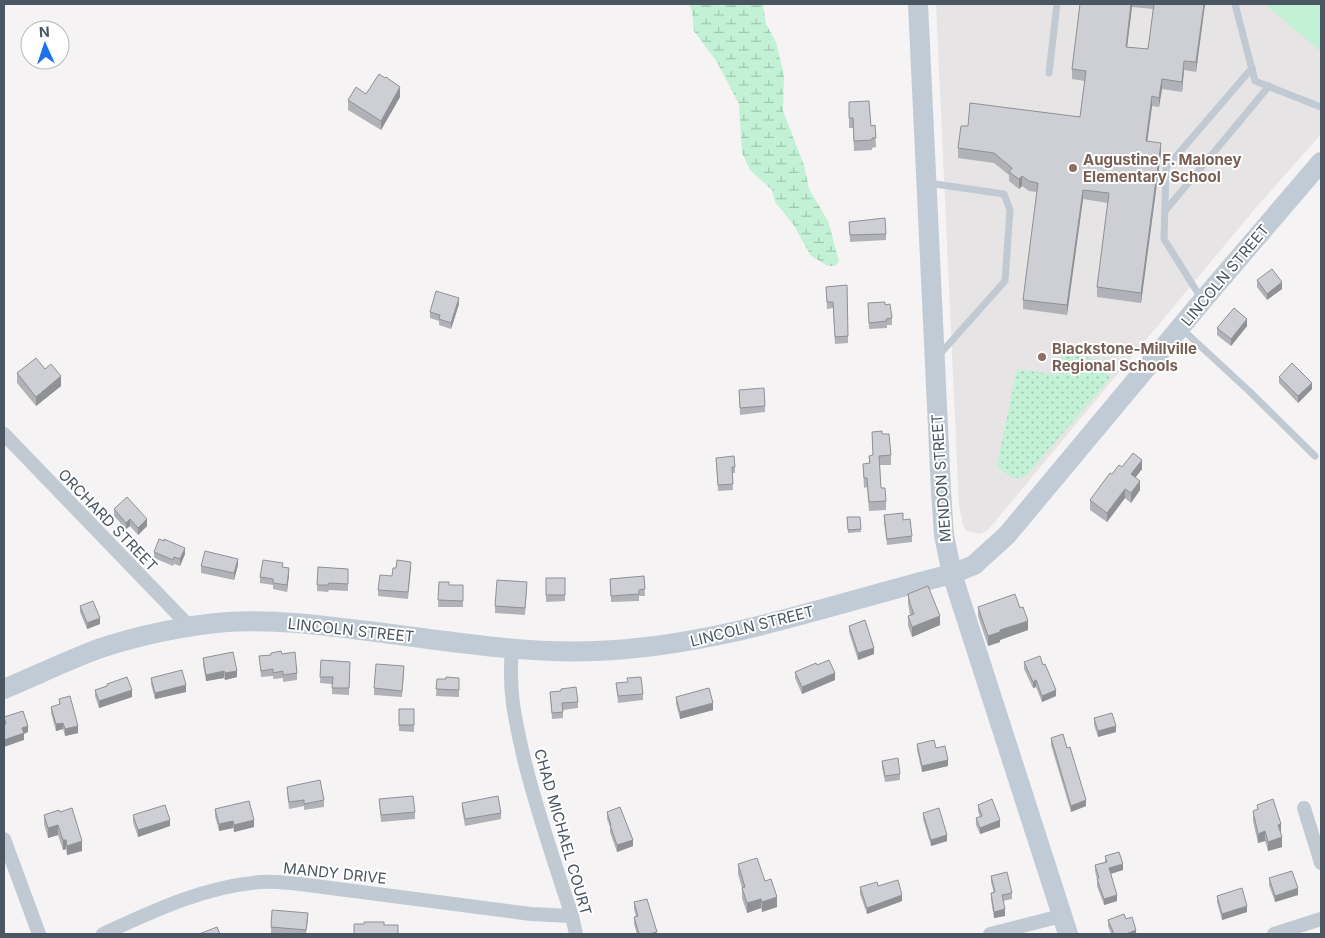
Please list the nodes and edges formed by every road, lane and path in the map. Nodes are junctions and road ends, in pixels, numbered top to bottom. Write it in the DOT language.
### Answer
graph roads {
  1 [pos="918,4"];
  2 [pos="1057,4"];
  3 [pos="1236,4"];
  4 [pos="1252,68"];
  5 [pos="1049,73"];
  6 [pos="1269,86"];
  7 [pos="1321,107"];
  8 [pos="1321,162"];
  9 [pos="926,183"];
  10 [pos="1165,211"];
  11 [pos="1203,300"];
  12 [pos="1180,327"];
  13 [pos="934,361"];
  14 [pos="4,434"];
  15 [pos="1315,456"];
  16 [pos="952,574"];
  17 [pos="190,627"];
  18 [pos="512,649"];
  19 [pos="4,689"];
  20 [pos="1304,808"];
  21 [pos="4,839"];
  22 [pos="1321,863"];
  23 [pos="572,916"];
  24 [pos="1321,919"];
  25 [pos="1064,925"];
  26 [pos="39,934"];
  27 [pos="102,934"];
  28 [pos="576,934"];
  29 [pos="990,934"];
  30 [pos="1274,934"];
  1 -- 9 [label="main road, MENDON STREET"];
  2 -- 5 [label="lane"];
  3 -- 4 [label="lane"];
  4 -- 6 [label="lane"];
  4 -- 10 [label="lane"];
  6 -- 7 [label="lane"];
  6 -- 10 [label="lane"];
  8 -- 11 [label="main road, LINCOLN STREET"];
  9 -- 13 [label="main road, MENDON STREET"];
  9 -- 13 [label="lane"];
  10 -- 11 [label="lane"];
  11 -- 12 [label="main road, LINCOLN STREET"];
  12 -- 15 [label="lane"];
  12 -- 16 [label="main road, LINCOLN STREET"];
  13 -- 16 [label="main road, MENDON STREET"];
  14 -- 17 [label="street, ORCHARD STREET"];
  16 -- 18 [label="main road, LINCOLN STREET"];
  16 -- 25 [label="main road, MENDON STREET"];
  17 -- 18 [label="main road, LINCOLN STREET"];
  17 -- 19 [label="main road, LINCOLN STREET"];
  18 -- 23 [label="street, CHAD MICHAEL COURT"];
  20 -- 22 [label="street"];
  21 -- 26 [label="street"];
  23 -- 27 [label="street, MANDY DRIVE"];
  23 -- 28 [label="street, CHAD MICHAEL COURT"];
  24 -- 30 [label="street"];
  25 -- 29 [label="street"];
}
